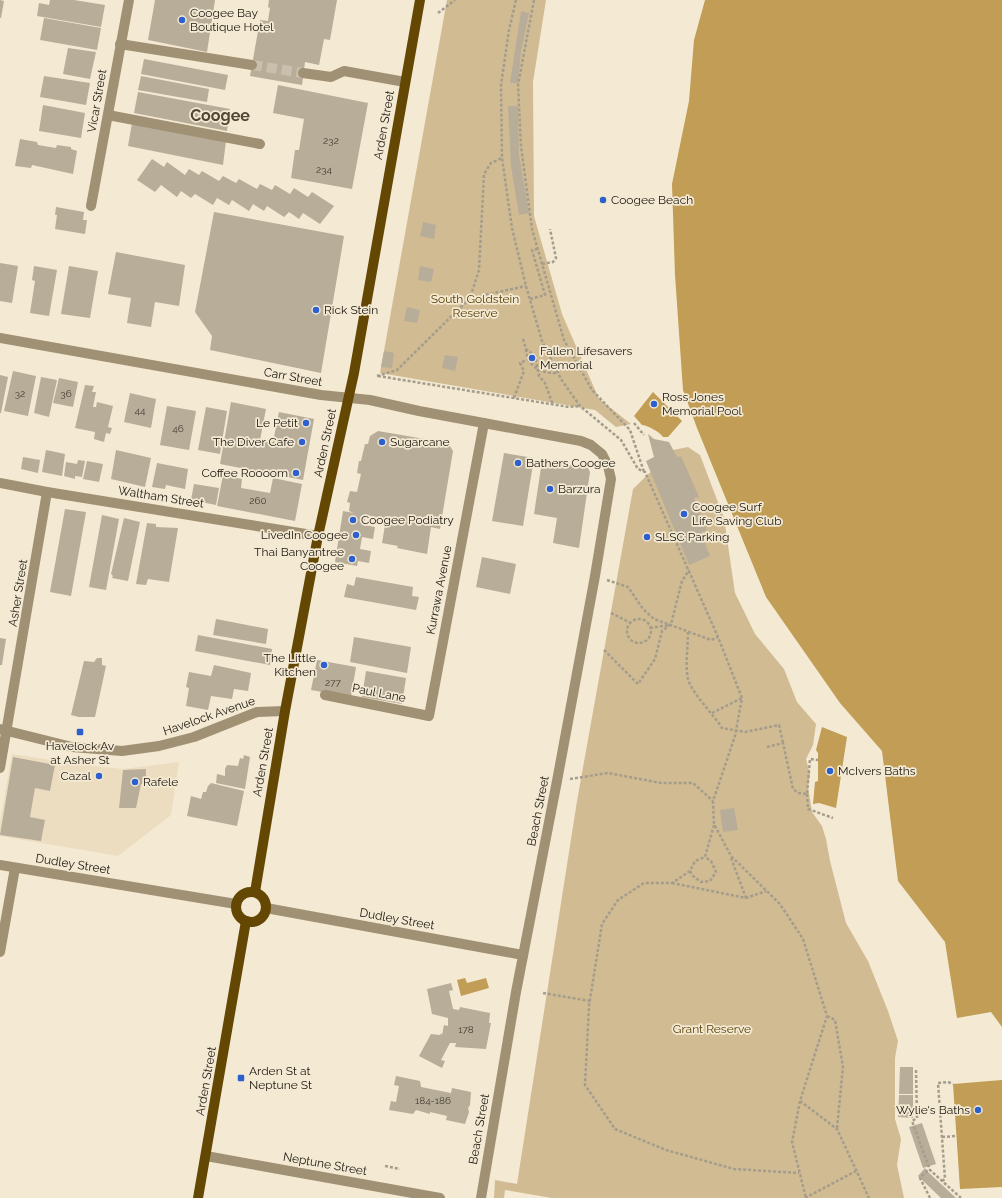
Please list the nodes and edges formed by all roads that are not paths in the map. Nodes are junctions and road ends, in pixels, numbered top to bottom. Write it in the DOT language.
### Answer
graph roads {
  1 [pos="129,0"];
  2 [pos="420,0"];
  3 [pos="120,44"];
  4 [pos="252,66"];
  5 [pos="303,73"];
  6 [pos="405,82"];
  7 [pos="108,115"];
  8 [pos="260,144"];
  9 [pos="91,206"];
  10 [pos="0,338"];
  11 [pos="348,399"];
  12 [pos="484,423"];
  13 [pos="581,441"];
  14 [pos="0,483"];
  15 [pos="47,492"];
  16 [pos="318,536"];
  17 [pos="325,695"];
  18 [pos="285,711"];
  19 [pos="429,716"];
  20 [pos="3,729"];
  21 [pos="0,768"];
  22 [pos="0,865"];
  23 [pos="15,868"];
  24 [pos="255,892"];
  25 [pos="236,904"];
  26 [pos="266,908"];
  27 [pos="246,921"];
  28 [pos="0,952"];
  29 [pos="523,955"];
  30 [pos="206,1156"];
  31 [pos="198,1198"];
  32 [pos="440,1198"];
  33 [pos="481,1198"];
  1 -- 3 [label="street, Vicar Street"];
  2 -- 6 [label="main road, Arden Street"];
  3 -- 4 [label="street"];
  3 -- 7 [label="street, Vicar Street"];
  5 -- 6 [label="street"];
  6 -- 11 [label="main road, Arden Street"];
  7 -- 8 [label="street"];
  7 -- 9 [label="street, Vicar Street"];
  10 -- 11 [label="street, Carr Street"];
  11 -- 12 [label="street, Carr Street"];
  11 -- 16 [label="main road, Arden Street"];
  12 -- 13 [label="street, Carr Street"];
  12 -- 19 [label="street, Kurrawa Avenue"];
  13 -- 29 [label="street, Beach Street"];
  14 -- 15 [label="street, Waltham Street"];
  15 -- 16 [label="street, Waltham Street"];
  15 -- 20 [label="street, Asher Street"];
  16 -- 18 [label="main road, Arden Street"];
  17 -- 19 [label="street, Paul Lane"];
  18 -- 20 [label="street, Havelock Avenue"];
  18 -- 24 [label="main road, Arden Street"];
  20 -- 21 [label="street, Asher Street"];
  22 -- 23 [label="street, Dudley Street"];
  23 -- 25 [label="street, Dudley Street"];
  23 -- 28 [label="street"];
  24 -- 25 [label="main road"];
  24 -- 26 [label="main road"];
  25 -- 27 [label="main road"];
  26 -- 27 [label="main road"];
  26 -- 29 [label="street, Dudley Street"];
  27 -- 30 [label="main road, Arden Street"];
  29 -- 33 [label="street, Beach Street"];
  30 -- 31 [label="main road, Arden Street"];
  30 -- 32 [label="street, Neptune Street"];
}
